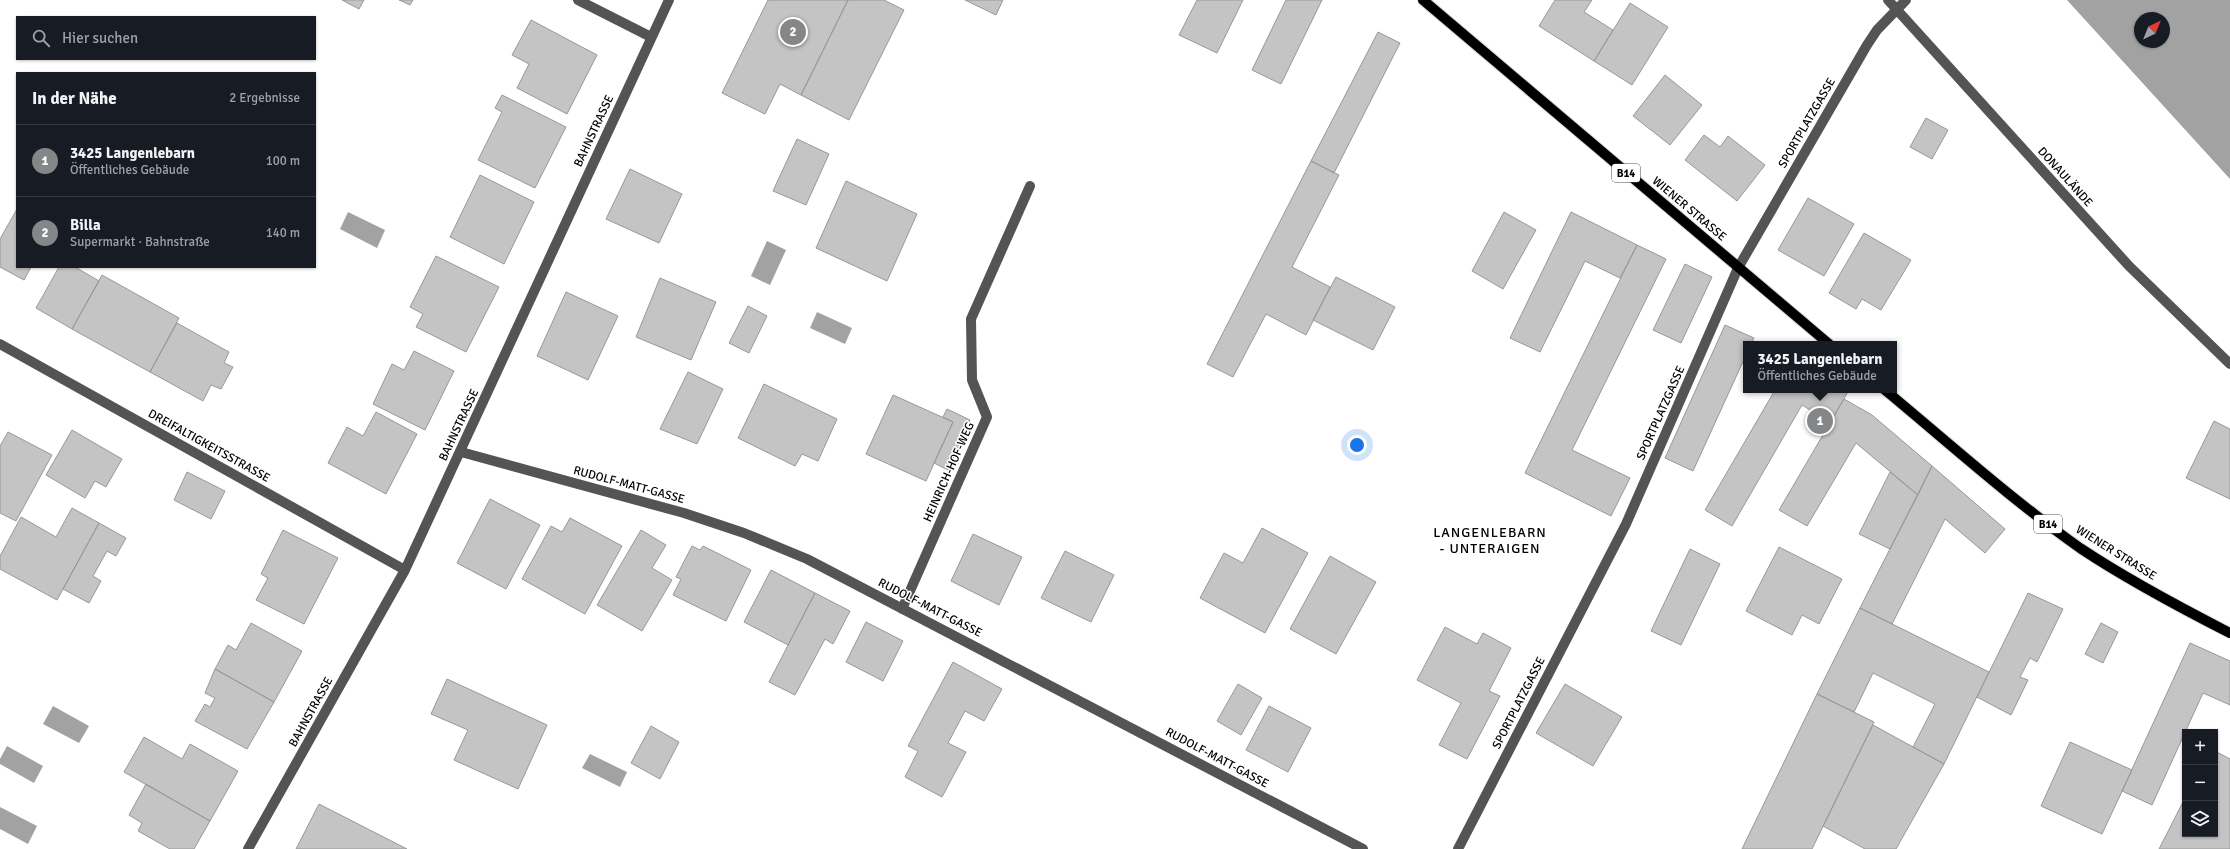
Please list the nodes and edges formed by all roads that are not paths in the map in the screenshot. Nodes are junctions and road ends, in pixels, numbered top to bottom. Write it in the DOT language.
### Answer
graph roads {
  1 [pos="578,0"];
  2 [pos="669,0"];
  3 [pos="1423,0"];
  4 [pos="1888,0"];
  5 [pos="1906,0"];
  6 [pos="1896,9"];
  7 [pos="651,37"];
  8 [pos="1030,186"];
  9 [pos="1738,268"];
  10 [pos="1825,341"];
  11 [pos="0,344"];
  12 [pos="2230,364"];
  13 [pos="1889,393"];
  14 [pos="461,452"];
  15 [pos="405,570"];
  16 [pos="902,609"];
  17 [pos="2230,633"];
  18 [pos="248,849"];
  19 [pos="1363,849"];
  20 [pos="1458,849"];
  1 -- 7 [label="street"];
  2 -- 7 [label="street, BAHNSTRASSE"];
  3 -- 9 [label="main road, WIENER STRASSE / B14"];
  4 -- 6 [label="street, DONAULÄNDE"];
  5 -- 6 [label="street, SPORTPLATZGASSE"];
  6 -- 9 [label="street, SPORTPLATZGASSE"];
  6 -- 12 [label="street, DONAULÄNDE"];
  7 -- 14 [label="street, BAHNSTRASSE"];
  8 -- 16 [label="street, HEINRICH-HOF-WEG"];
  9 -- 10 [label="main road, WIENER STRASSE / B14"];
  9 -- 20 [label="street, SPORTPLATZGASSE"];
  11 -- 15 [label="street, DREIFALTIGKEITSSTRASSE"];
  13 -- 17 [label="main road, WIENER STRASSE / B14"];
  14 -- 15 [label="street, BAHNSTRASSE"];
  14 -- 16 [label="street, RUDOLF-MATT-GASSE"];
  15 -- 18 [label="street, BAHNSTRASSE"];
  16 -- 19 [label="street, RUDOLF-MATT-GASSE"];
}
